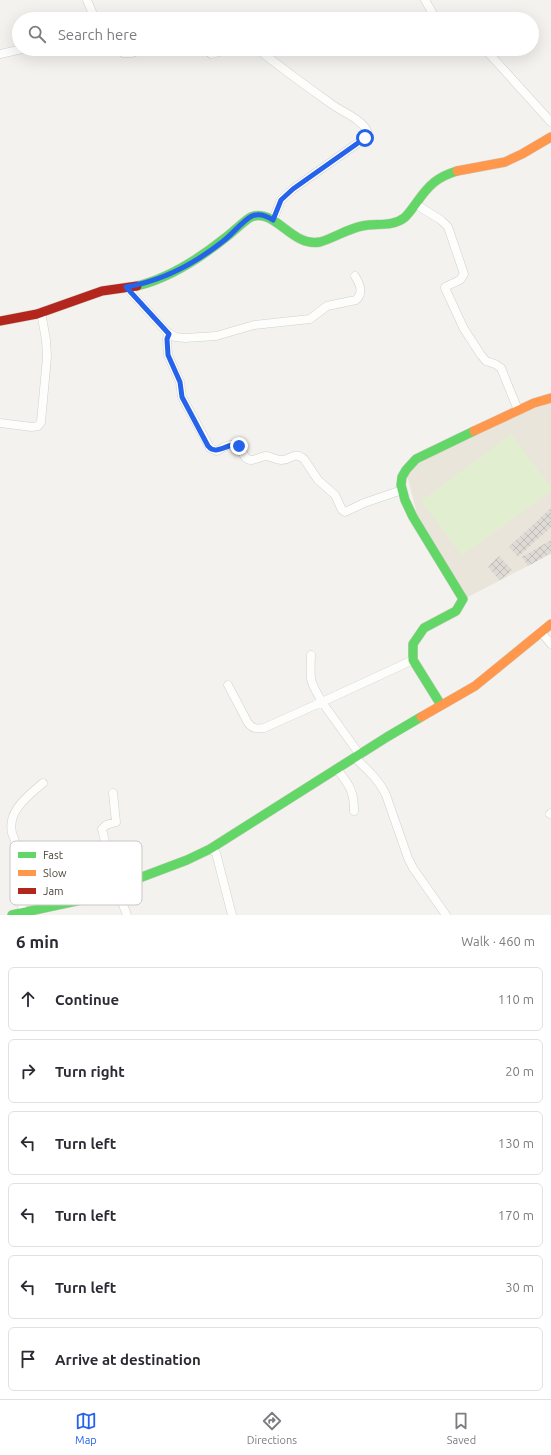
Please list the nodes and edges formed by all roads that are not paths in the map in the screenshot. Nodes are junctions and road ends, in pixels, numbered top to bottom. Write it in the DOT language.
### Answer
graph roads {
  1 [pos="87,0"];
  2 [pos="425,0"];
  3 [pos="92,12"];
  4 [pos="432,12"];
  5 [pos="12,51"];
  6 [pos="0,54"];
  7 [pos="267,56"];
  8 [pos="491,56"];
  9 [pos="551,122"];
  10 [pos="551,137"];
  11 [pos="415,204"];
  12 [pos="273,220"];
  13 [pos="355,276"];
  14 [pos="126,287"];
  15 [pos="41,312"];
  16 [pos="0,321"];
  17 [pos="169,334"];
  18 [pos="551,398"];
  19 [pos="518,410"];
  20 [pos="0,423"];
  21 [pos="402,490"];
  22 [pos="551,624"];
  23 [pos="541,632"];
  24 [pos="551,644"];
  25 [pos="311,655"];
  26 [pos="413,660"];
  27 [pos="228,685"];
  28 [pos="322,702"];
  29 [pos="441,705"];
  30 [pos="357,756"];
  31 [pos="337,769"];
  32 [pos="42,783"];
  33 [pos="113,794"];
  34 [pos="354,811"];
  35 [pos="16,841"];
  36 [pos="105,841"];
  37 [pos="210,849"];
  38 [pos="142,877"];
  39 [pos="23,905"];
  40 [pos="59,905"];
  41 [pos="122,905"];
  42 [pos="24,913"];
  43 [pos="12,915"];
  44 [pos="126,915"];
  45 [pos="232,915"];
  46 [pos="446,915"];
  1 -- 3 [label="street"];
  2 -- 4 [label="street"];
  5 -- 6 [label="street"];
  7 -- 12 [label="street"];
  8 -- 9 [label="street"];
  10 -- 11 [label="street"];
  11 -- 12 [label="street"];
  11 -- 19 [label="street"];
  12 -- 14 [label="street"];
  13 -- 17 [label="street"];
  14 -- 15 [label="street"];
  14 -- 17 [label="street"];
  15 -- 16 [label="street"];
  15 -- 20 [label="street"];
  17 -- 21 [label="street"];
  18 -- 19 [label="street"];
  19 -- 21 [label="street"];
  21 -- 26 [label="street"];
  22 -- 23 [label="street"];
  23 -- 24 [label="street"];
  23 -- 29 [label="street"];
  25 -- 28 [label="street"];
  26 -- 28 [label="street"];
  26 -- 29 [label="street"];
  27 -- 28 [label="street"];
  28 -- 30 [label="street"];
  29 -- 30 [label="street"];
  30 -- 31 [label="street"];
  30 -- 46 [label="street"];
  31 -- 34 [label="street"];
  31 -- 37 [label="street"];
  32 -- 35 [label="street"];
  33 -- 36 [label="street"];
  37 -- 38 [label="street"];
  37 -- 45 [label="street"];
  39 -- 42 [label="street"];
  40 -- 42 [label="street"];
  41 -- 44 [label="street"];
  42 -- 43 [label="street"];
}
